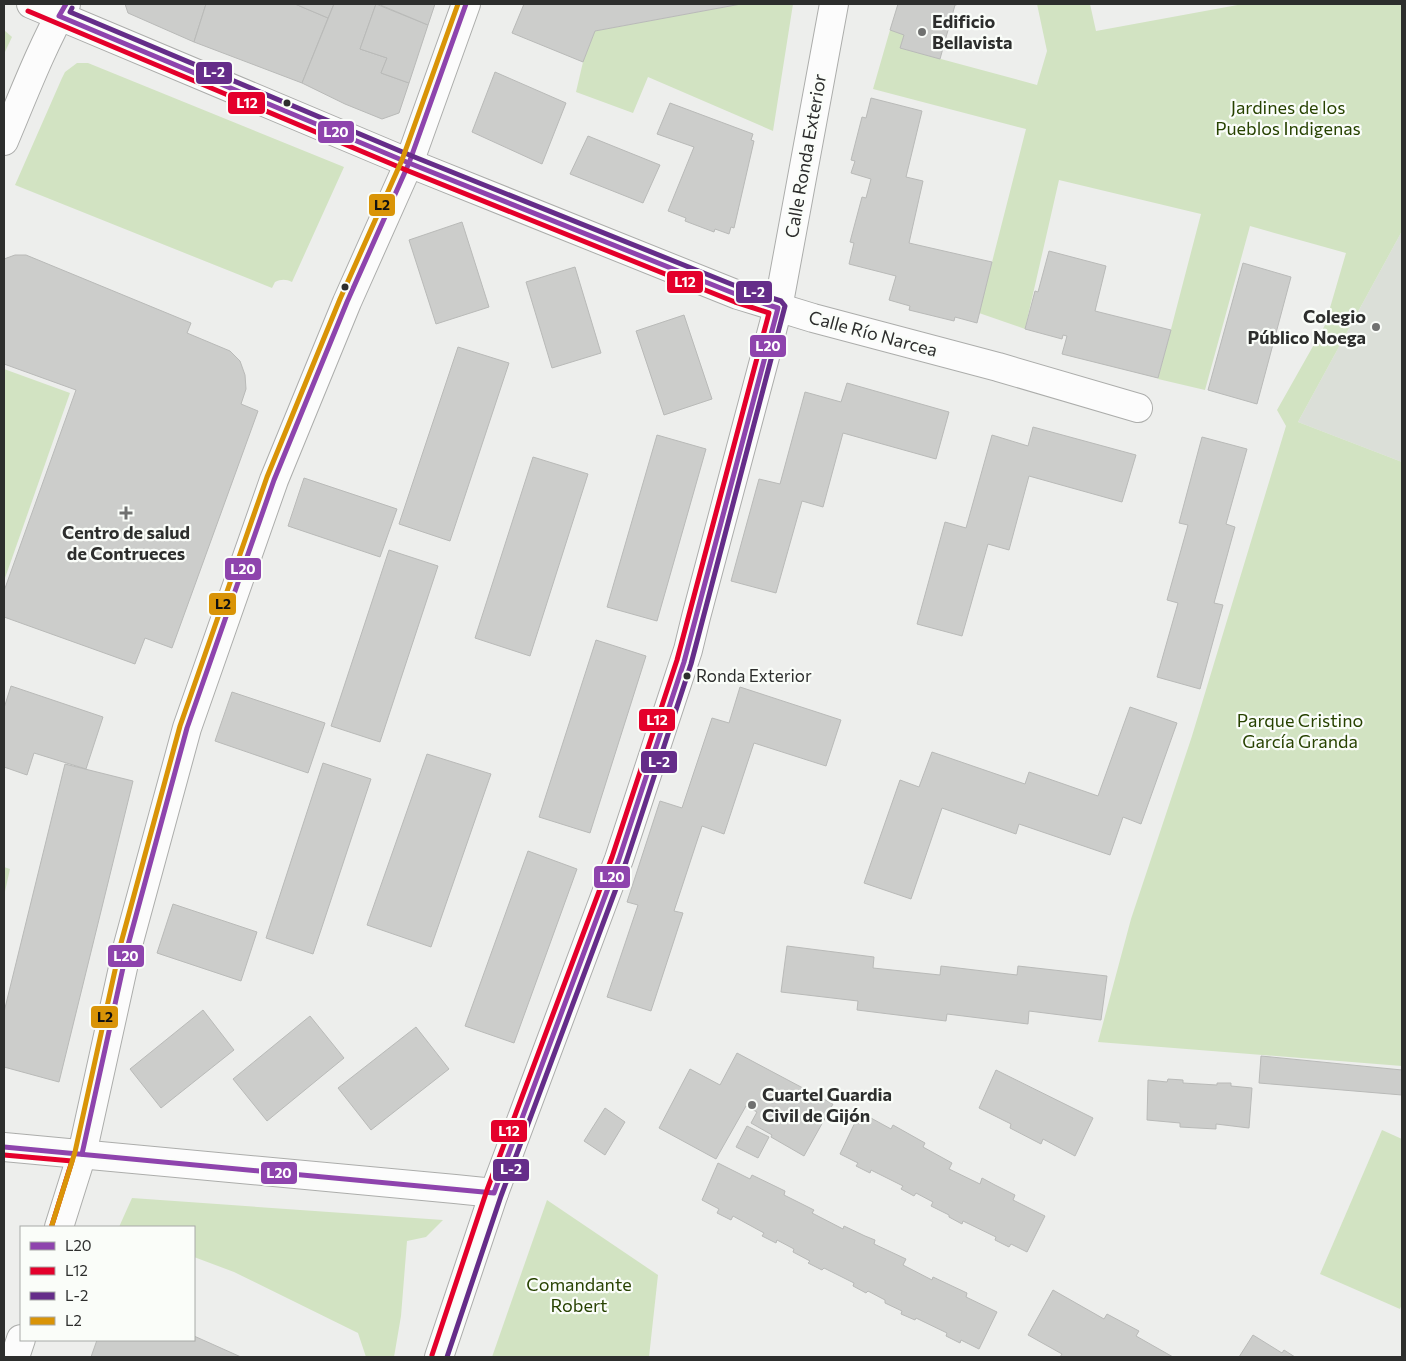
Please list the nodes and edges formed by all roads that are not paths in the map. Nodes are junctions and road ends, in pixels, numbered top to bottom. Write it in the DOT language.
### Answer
graph roads {
  1 [pos="31,4"];
  2 [pos="466,4"];
  3 [pos="834,4"];
  4 [pos="63,10"];
  5 [pos="4,141"];
  6 [pos="408,163"];
  7 [pos="778,308"];
  8 [pos="1138,408"];
  9 [pos="4,1147"];
  10 [pos="82,1154"];
  11 [pos="494,1193"];
  12 [pos="59,1226"];
  13 [pos="20,1341"];
  14 [pos="15,1357"];
  15 [pos="439,1357"];
  1 -- 4 [label="street, Calle Río Narcea"];
  2 -- 6 [label="street"];
  3 -- 7 [label="street, Calle Ronda Exterior"];
  4 -- 5 [label="street"];
  4 -- 6 [label="street, Calle Río Narcea"];
  6 -- 7 [label="street, Calle Río Narcea"];
  6 -- 10 [label="street"];
  7 -- 8 [label="street, Calle Río Narcea"];
  7 -- 11 [label="street"];
  9 -- 10 [label="street"];
  10 -- 11 [label="street"];
  10 -- 12 [label="street"];
  11 -- 15 [label="street"];
  13 -- 14 [label="street"];
}
